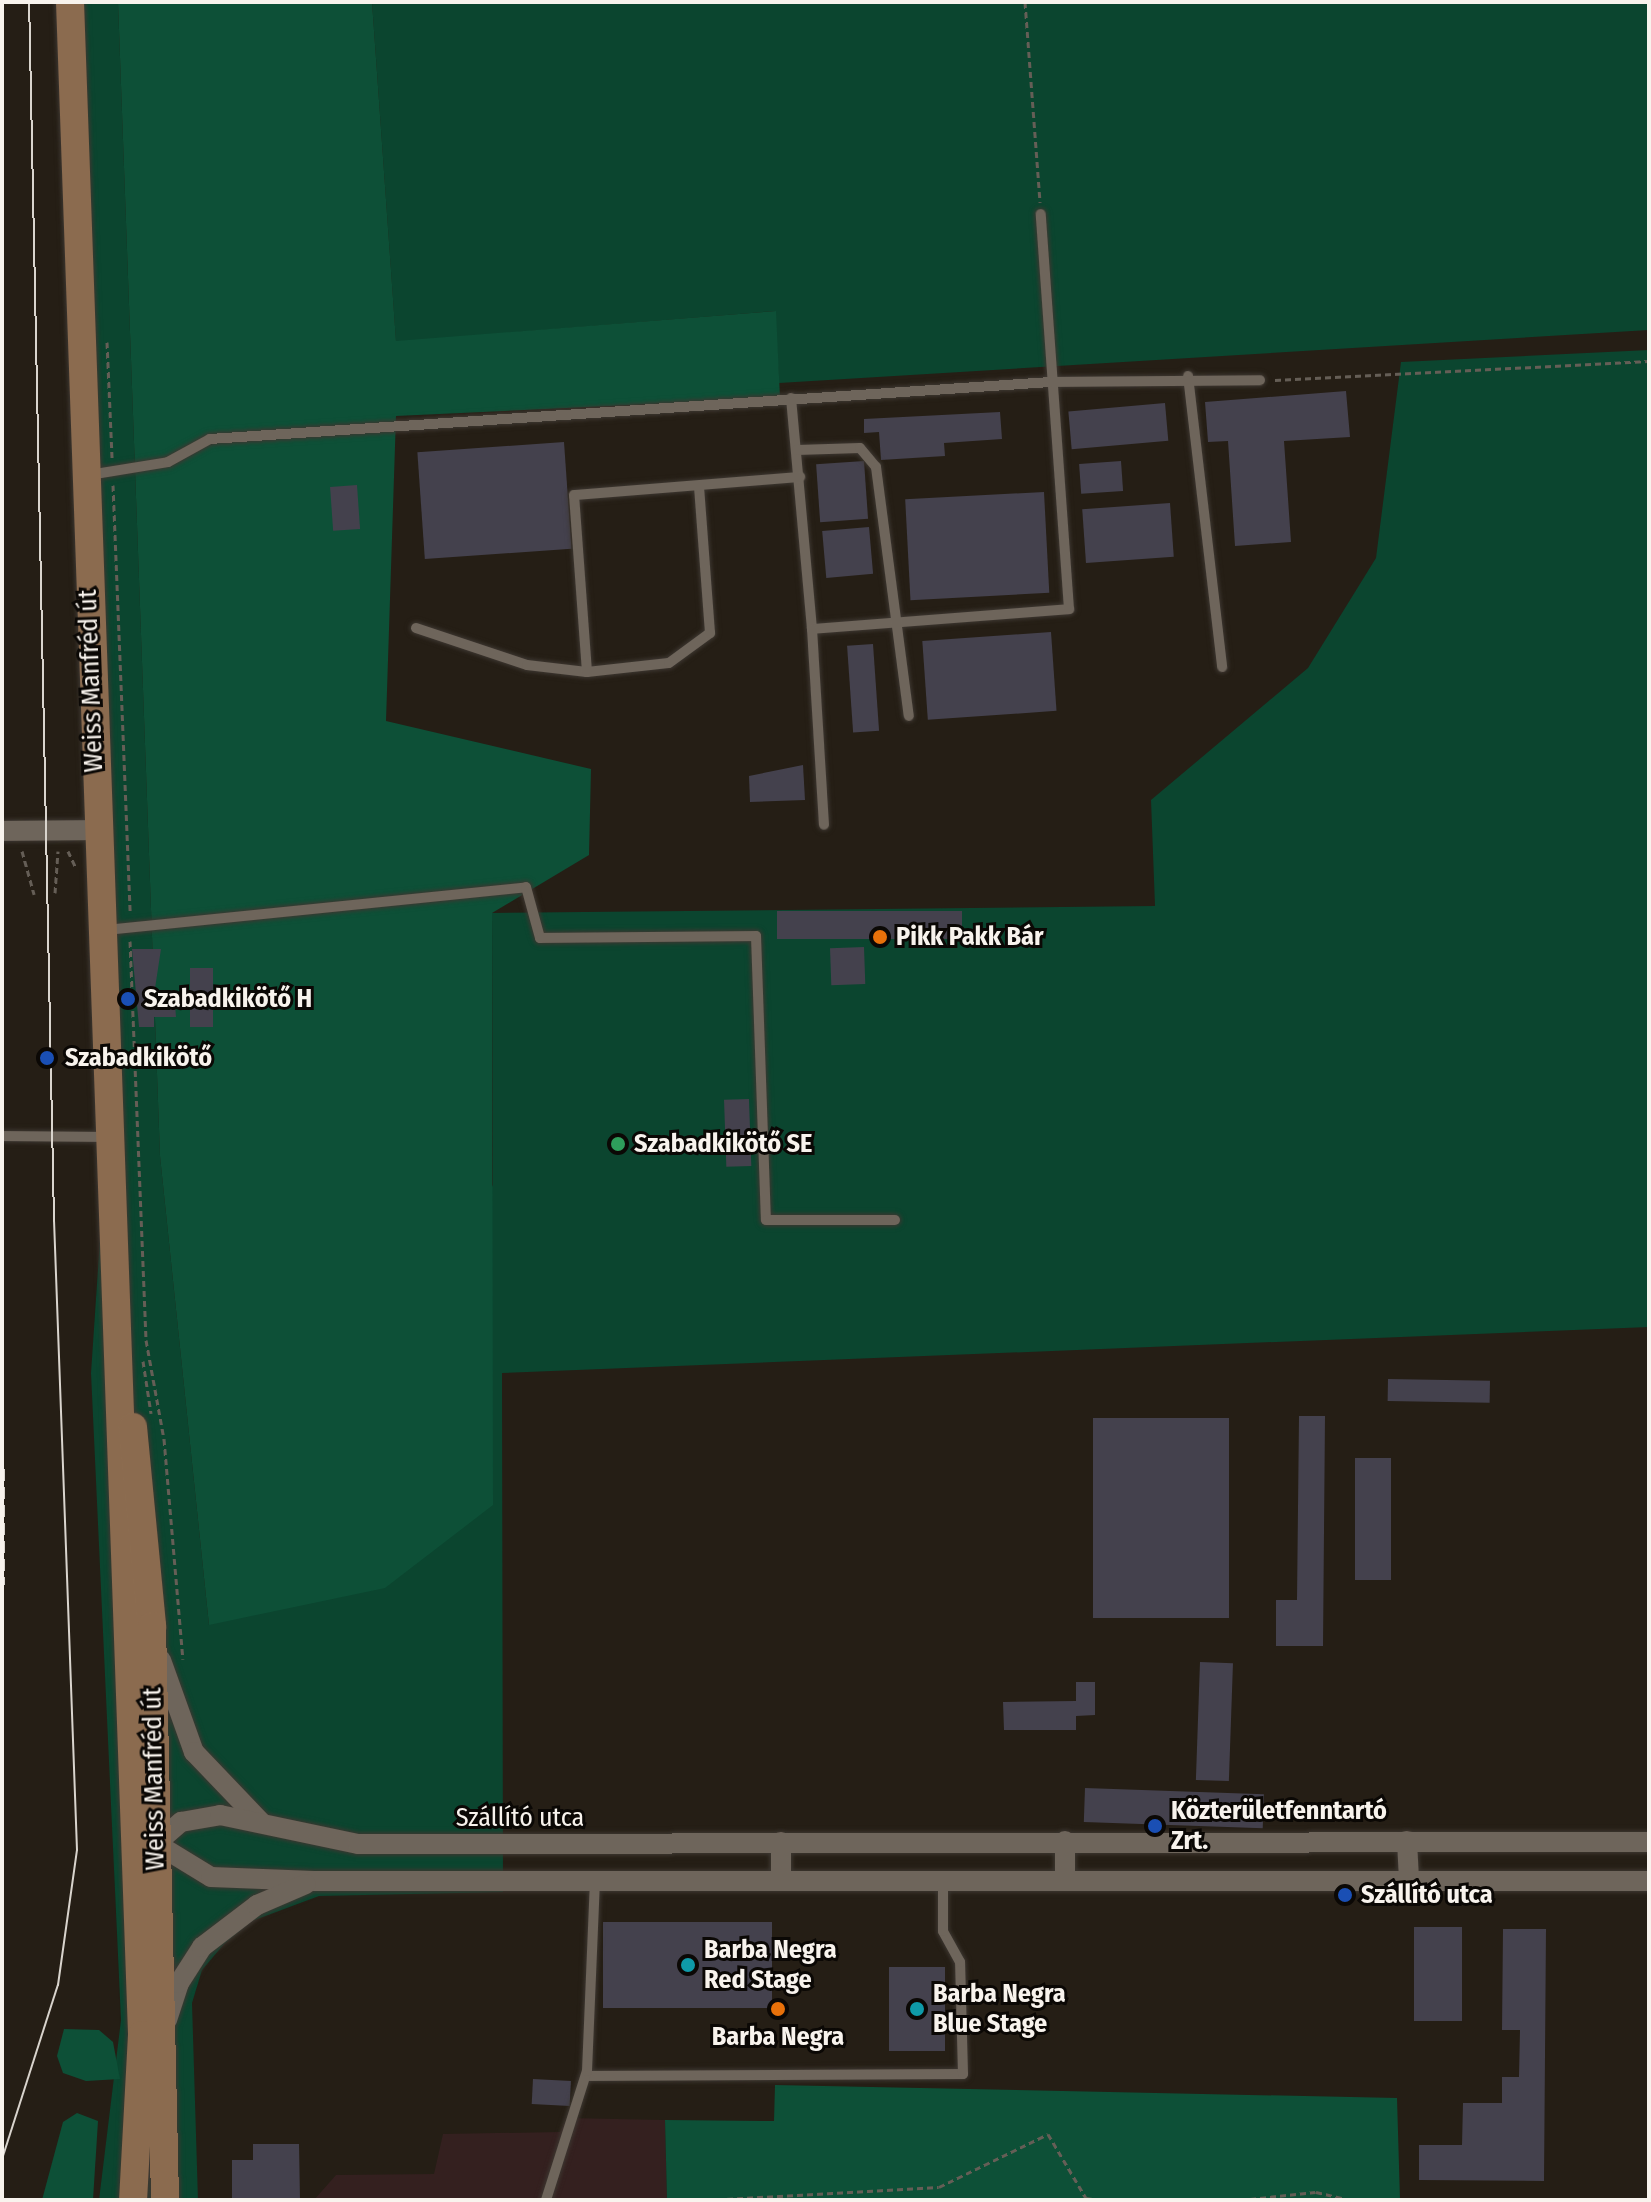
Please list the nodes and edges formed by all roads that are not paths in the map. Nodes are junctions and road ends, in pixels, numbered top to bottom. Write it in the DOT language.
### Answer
graph roads {
  1 [pos="70,2"];
  2 [pos="1041,214"];
  3 [pos="1188,376"];
  4 [pos="1260,380"];
  5 [pos="1051,382"];
  6 [pos="791,398"];
  7 [pos="797,450"];
  8 [pos="83,476"];
  9 [pos="800,477"];
  10 [pos="699,487"];
  11 [pos="898,622"];
  12 [pos="416,628"];
  13 [pos="812,629"];
  14 [pos="1222,667"];
  15 [pos="587,672"];
  16 [pos="909,716"];
  17 [pos="824,825"];
  18 [pos="97,830"];
  19 [pos="7,837"];
  20 [pos="100,930"];
  21 [pos="2,1136"];
  22 [pos="107,1137"];
  23 [pos="895,1220"];
  24 [pos="122,1359"];
  25 [pos="152,1626"];
  26 [pos="128,1795"];
  27 [pos="261,1822"];
  28 [pos="1065,1841"];
  29 [pos="1407,1841"];
  30 [pos="781,1842"];
  31 [pos="1649,1842"];
  32 [pos="154,1843"];
  33 [pos="513,1844"];
  34 [pos="134,1879"];
  35 [pos="1065,1879"];
  36 [pos="781,1880"];
  37 [pos="943,1880"];
  38 [pos="1409,1880"];
  39 [pos="314,1881"];
  40 [pos="512,1881"];
  41 [pos="596,1881"];
  42 [pos="1649,1881"];
  43 [pos="164,2031"];
  44 [pos="586,2076"];
  45 [pos="135,2191"];
  46 [pos="165,2200"];
  47 [pos="546,2200"];
  1 -- 8 [label="main road, Weiss Manfréd út"];
  2 -- 5 [label="lane"];
  3 -- 4 [label="lane"];
  3 -- 5 [label="lane"];
  3 -- 14 [label="lane"];
  5 -- 6 [label="lane"];
  5 -- 11 [label="lane"];
  6 -- 7 [label="lane"];
  6 -- 8 [label="lane"];
  7 -- 9 [label="lane"];
  7 -- 11 [label="lane"];
  8 -- 18 [label="main road, Weiss Manfréd út"];
  9 -- 10 [label="lane"];
  9 -- 13 [label="lane"];
  10 -- 15 [label="lane"];
  10 -- 15 [label="lane"];
  11 -- 13 [label="lane"];
  11 -- 16 [label="lane"];
  12 -- 15 [label="lane"];
  13 -- 17 [label="lane"];
  18 -- 19 [label="street"];
  18 -- 20 [label="main road, Weiss Manfréd út"];
  20 -- 22 [label="main road, Weiss Manfréd út"];
  20 -- 23 [label="lane"];
  21 -- 22 [label="lane"];
  22 -- 24 [label="main road, Weiss Manfréd út"];
  24 -- 25 [label="main road, Weiss Manfréd út"];
  24 -- 26 [label="main road, Weiss Manfréd út"];
  25 -- 27 [label="street"];
  25 -- 32 [label="main road, Weiss Manfréd út"];
  26 -- 32 [label="street"];
  26 -- 34 [label="main road, Weiss Manfréd út"];
  27 -- 32 [label="street, Szállító utca"];
  27 -- 33 [label="street, Szállító utca"];
  28 -- 29 [label="street, Szállító utca"];
  28 -- 30 [label="street, Szállító utca"];
  28 -- 35 [label="street"];
  29 -- 31 [label="street, Szállító utca"];
  29 -- 38 [label="street"];
  30 -- 33 [label="street, Szállító utca"];
  30 -- 36 [label="street"];
  32 -- 34 [label="street"];
  32 -- 39 [label="street"];
  32 -- 43 [label="main road, Weiss Manfréd út"];
  33 -- 40 [label="street"];
  34 -- 45 [label="main road, Weiss Manfréd út"];
  35 -- 37 [label="street"];
  35 -- 38 [label="street"];
  36 -- 37 [label="street"];
  36 -- 41 [label="street"];
  37 -- 44 [label="lane"];
  38 -- 42 [label="street"];
  39 -- 40 [label="street"];
  39 -- 43 [label="street"];
  40 -- 41 [label="street"];
  41 -- 44 [label="lane"];
  43 -- 46 [label="main road, Weiss Manfréd út"];
  44 -- 47 [label="lane"];
}
